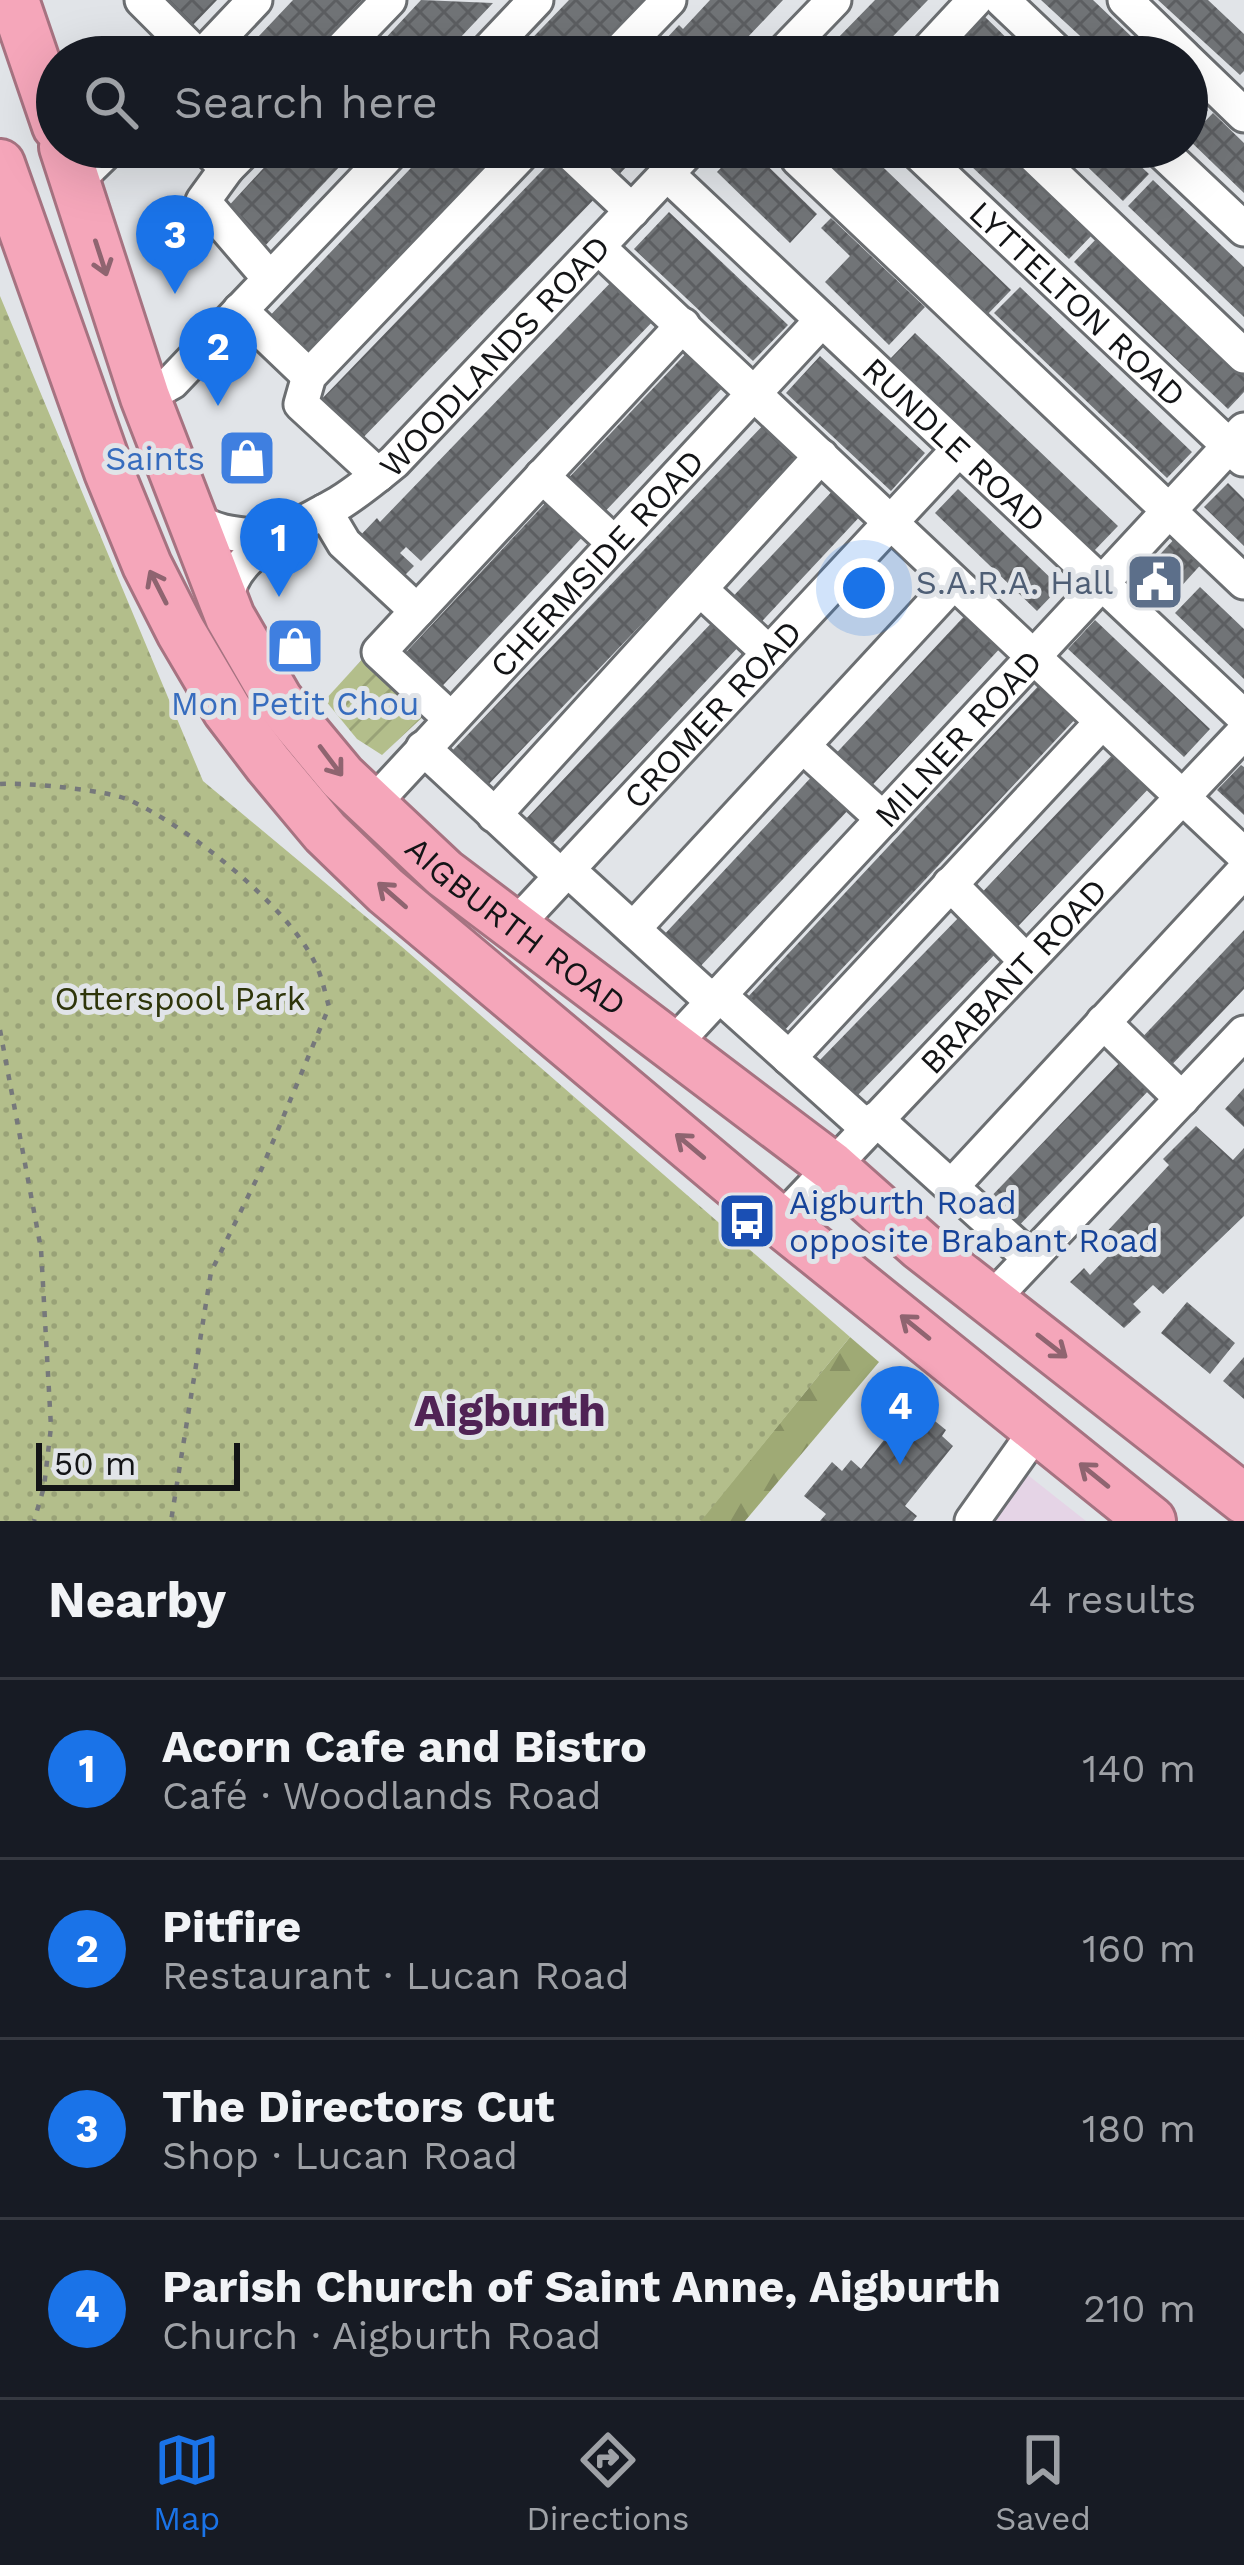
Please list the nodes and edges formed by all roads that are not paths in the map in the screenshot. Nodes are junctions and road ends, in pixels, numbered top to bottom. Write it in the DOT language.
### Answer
graph roads {
  1 [pos="14,0"];
  2 [pos="142,0"];
  3 [pos="255,0"];
  4 [pos="389,0"];
  5 [pos="669,0"];
  6 [pos="834,0"];
  7 [pos="975,0"];
  8 [pos="1002,0"];
  9 [pos="1124,0"];
  10 [pos="516,7"];
  11 [pos="179,36"];
  12 [pos="220,36"];
  13 [pos="354,36"];
  14 [pos="496,36"];
  15 [pos="634,36"];
  16 [pos="809,36"];
  17 [pos="943,36"];
  18 [pos="1040,36"];
  19 [pos="1162,36"];
  20 [pos="36,64"];
  21 [pos="1208,80"];
  22 [pos="1244,115"];
  23 [pos="0,164"];
  24 [pos="71,168"];
  25 [pos="220,168"];
  26 [pos="376,168"];
  27 [pos="508,168"];
  28 [pos="586,168"];
  29 [pos="672,168"];
  30 [pos="808,168"];
  31 [pos="935,168"];
  32 [pos="1047,168"];
  33 [pos="1179,168"];
  34 [pos="667,173"];
  35 [pos="632,211"];
  36 [pos="1244,229"];
  37 [pos="598,247"];
  38 [pos="270,279"];
  39 [pos="240,310"];
  40 [pos="822,320"];
  41 [pos="682,325"];
  42 [pos="1244,356"];
  43 [pos="308,376"];
  44 [pos="755,392"];
  45 [pos="145,397"];
  46 [pos="1239,445"];
  47 [pos="958,450"];
  48 [pos="821,457"];
  49 [pos="378,475"];
  50 [pos="542,476"];
  51 [pos="1169,510"];
  52 [pos="325,511"];
  53 [pos="187,513"];
  54 [pos="890,523"];
  55 [pos="272,537"];
  56 [pos="614,543"];
  57 [pos="953,583"];
  58 [pos="1244,583"];
  59 [pos="1101,585"];
  60 [pos="701,590"];
  61 [pos="417,611"];
  62 [pos="230,616"];
  63 [pos="769,653"];
  64 [pos="1031,658"];
  65 [pos="1244,717"];
  66 [pos="450,718"];
  67 [pos="1101,723"];
  68 [pos="1244,731"];
  69 [pos="805,746"];
  70 [pos="422,748"];
  71 [pos="1180,798"];
  72 [pos="373,805"];
  73 [pos="494,814"];
  74 [pos="883,820"];
  75 [pos="1244,856"];
  76 [pos="1244,871"];
  77 [pos="565,873"];
  78 [pos="950,884"];
  79 [pos="514,927"];
  80 [pos="633,928"];
  81 [pos="1026,961"];
  82 [pos="715,997"];
  83 [pos="1103,1022"];
  84 [pos="1244,1034"];
  85 [pos="673,1046"];
  86 [pos="789,1058"];
  87 [pos="1182,1099"];
  88 [pos="872,1124"];
  89 [pos="831,1166"];
  90 [pos="950,1187"];
  91 [pos="780,1222"];
  92 [pos="1030,1258"];
  93 [pos="992,1299"];
  94 [pos="1038,1428"];
  95 [pos="1244,1498"];
  96 [pos="1148,1520"];
  97 [pos="971,1521"];
  1 -- 20 [label="highway"];
  2 -- 11 [label="street"];
  3 -- 12 [label="street"];
  4 -- 13 [label="street"];
  5 -- 15 [label="street"];
  6 -- 16 [label="street"];
  7 -- 17 [label="street"];
  8 -- 18 [label="street"];
  9 -- 19 [label="street"];
  10 -- 14 [label="street"];
  21 -- 22 [label="street"];
  91 -- 23 [label="highway, AIGBURTH ROAD, one-way"];
  24 -- 45 [label="highway, AIGBURTH ROAD, one-way"];
  25 -- 38 [label="street"];
  26 -- 38 [label="street"];
  27 -- 43 [label="street"];
  28 -- 35 [label="street"];
  29 -- 34 [label="street, WOODLANDS ROAD"];
  30 -- 51 [label="street"];
  31 -- 46 [label="street, LYTTELTON ROAD"];
  32 -- 42 [label="street"];
  33 -- 36 [label="street"];
  34 -- 35 [label="street, WOODLANDS ROAD"];
  34 -- 40 [label="street, RUNDLE ROAD"];
  35 -- 37 [label="street, WOODLANDS ROAD"];
  37 -- 41 [label="street"];
  37 -- 49 [label="street, WOODLANDS ROAD"];
  38 -- 39 [label="street"];
  39 -- 43 [label="street"];
  39 -- 45 [label="street"];
  40 -- 44 [label="street, CHERMSIDE ROAD"];
  40 -- 47 [label="street, RUNDLE ROAD"];
  41 -- 44 [label="street"];
  41 -- 50 [label="street"];
  43 -- 49 [label="street"];
  44 -- 48 [label="street"];
  44 -- 56 [label="street, CHERMSIDE ROAD"];
  45 -- 53 [label="highway, AIGBURTH ROAD"];
  46 -- 51 [label="street, MILNER ROAD"];
  47 -- 54 [label="street, CROMER ROAD"];
  47 -- 59 [label="street, RUNDLE ROAD"];
  48 -- 54 [label="street"];
  48 -- 60 [label="street"];
  49 -- 52 [label="street, WOODLANDS ROAD"];
  50 -- 56 [label="street"];
  50 -- 61 [label="street"];
  51 -- 58 [label="street"];
  51 -- 59 [label="street, MILNER ROAD"];
  52 -- 55 [label="street, WOODLANDS ROAD"];
  52 -- 61 [label="street"];
  53 -- 55 [label="street"];
  53 -- 62 [label="highway, AIGBURTH ROAD"];
  54 -- 57 [label="street"];
  54 -- 63 [label="street, CROMER ROAD"];
  55 -- 62 [label="street, WOODLANDS ROAD"];
  56 -- 66 [label="street, CHERMSIDE ROAD"];
  57 -- 64 [label="street"];
  57 -- 69 [label="street"];
  59 -- 64 [label="street, MILNER ROAD"];
  59 -- 65 [label="street, RUNDLE ROAD"];
  60 -- 63 [label="street"];
  60 -- 73 [label="street"];
  61 -- 66 [label="street"];
  62 -- 72 [label="highway, AIGBURTH ROAD, one-way"];
  63 -- 77 [label="street, CROMER ROAD"];
  64 -- 67 [label="street"];
  64 -- 74 [label="street, MILNER ROAD"];
  66 -- 70 [label="street, CHERMSIDE ROAD"];
  67 -- 71 [label="street"];
  67 -- 78 [label="street"];
  68 -- 71 [label="street, BRABANT ROAD"];
  69 -- 74 [label="street"];
  69 -- 80 [label="street"];
  70 -- 72 [label="street, CHERMSIDE ROAD"];
  70 -- 73 [label="street"];
  71 -- 75 [label="street"];
  71 -- 81 [label="street, BRABANT ROAD"];
  72 -- 79 [label="highway, AIGBURTH ROAD"];
  73 -- 77 [label="street"];
  74 -- 82 [label="street, MILNER ROAD"];
  76 -- 83 [label="street"];
  77 -- 79 [label="street, CROMER ROAD"];
  77 -- 80 [label="street"];
  78 -- 81 [label="street"];
  78 -- 86 [label="street"];
  79 -- 85 [label="highway, AIGBURTH ROAD"];
  80 -- 82 [label="street"];
  81 -- 88 [label="street, BRABANT ROAD"];
  82 -- 85 [label="street, MILNER ROAD"];
  82 -- 86 [label="street"];
  83 -- 87 [label="street"];
  83 -- 90 [label="street"];
  84 -- 87 [label="street"];
  85 -- 89 [label="highway, AIGBURTH ROAD"];
  86 -- 88 [label="street"];
  87 -- 92 [label="street"];
  88 -- 89 [label="street, BRABANT ROAD"];
  88 -- 90 [label="street"];
  89 -- 91 [label="street, BRABANT ROAD"];
  89 -- 93 [label="highway, AIGBURTH ROAD"];
  90 -- 92 [label="street"];
  94 -- 91 [label="highway, AIGBURTH ROAD, one-way"];
  92 -- 93 [label="street"];
  93 -- 95 [label="highway, AIGBURTH ROAD, one-way"];
  96 -- 94 [label="highway, AIGBURTH ROAD, one-way"];
  94 -- 97 [label="street"];
}
